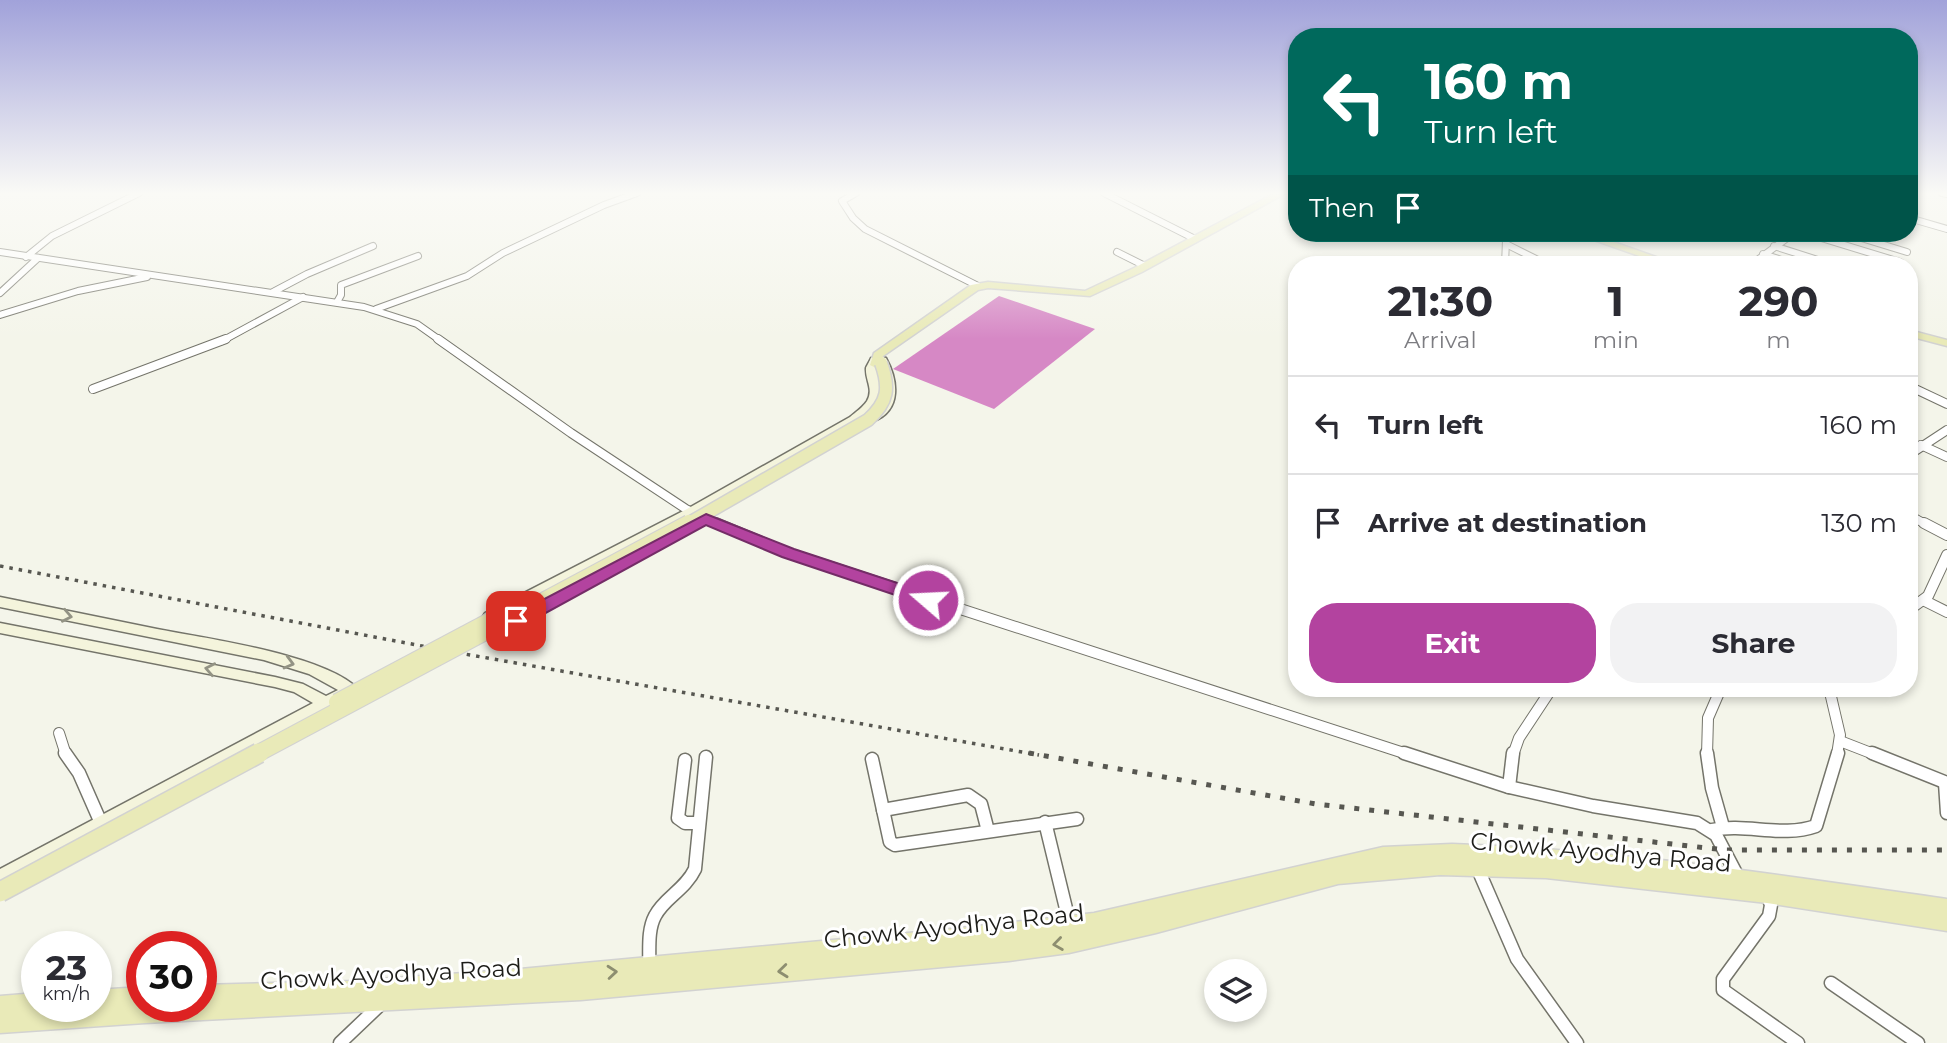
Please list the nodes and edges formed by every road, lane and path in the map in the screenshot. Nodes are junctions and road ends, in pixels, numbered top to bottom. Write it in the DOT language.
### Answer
graph roads {
  1 [pos="45,242"];
  2 [pos="527,242"];
  3 [pos="892,242"];
  4 [pos="1190,242"];
  5 [pos="1200,242"];
  6 [pos="1606,242"];
  7 [pos="1780,242"];
  8 [pos="1834,242"];
  9 [pos="1874,242"];
  10 [pos="1506,244"];
  11 [pos="373,246"];
  12 [pos="1774,246"];
  13 [pos="1117,251"];
  14 [pos="0,252"];
  15 [pos="1907,252"];
  16 [pos="1763,254"];
  17 [pos="418,256"];
  18 [pos="1503,256"];
  19 [pos="1530,256"];
  20 [pos="1647,256"];
  21 [pos="1769,256"];
  22 [pos="1805,256"];
  23 [pos="1880,256"];
  24 [pos="26,257"];
  25 [pos="38,258"];
  26 [pos="1145,266"];
  27 [pos="152,275"];
  28 [pos="978,286"];
  29 [pos="272,292"];
  30 [pos="0,293"];
  31 [pos="303,297"];
  32 [pos="337,302"];
  33 [pos="376,309"];
  34 [pos="0,315"];
  35 [pos="1918,335"];
  36 [pos="1947,343"];
  37 [pos="879,362"];
  38 [pos="93,389"];
  39 [pos="1918,390"];
  40 [pos="1947,404"];
  41 [pos="1947,430"];
  42 [pos="1921,445"];
  43 [pos="1918,448"];
  44 [pos="1947,457"];
  45 [pos="691,512"];
  46 [pos="706,519"];
  47 [pos="1918,520"];
  48 [pos="1947,535"];
  49 [pos="1947,555"];
  50 [pos="1918,600"];
  51 [pos="0,602"];
  52 [pos="1923,602"];
  53 [pos="1918,605"];
  54 [pos="1947,612"];
  55 [pos="0,628"];
  56 [pos="350,690"];
  57 [pos="1546,697"];
  58 [pos="1717,697"];
  59 [pos="1831,697"];
  60 [pos="328,702"];
  61 [pos="365,703"];
  62 [pos="341,715"];
  63 [pos="59,733"];
  64 [pos="1840,741"];
  65 [pos="706,757"];
  66 [pos="872,759"];
  67 [pos="685,760"];
  68 [pos="1946,783"];
  69 [pos="1509,787"];
  70 [pos="884,810"];
  71 [pos="1947,813"];
  72 [pos="1077,818"];
  73 [pos="1045,822"];
  74 [pos="699,823"];
  75 [pos="101,824"];
  76 [pos="1718,829"];
  77 [pos="988,831"];
  78 [pos="1476,866"];
  79 [pos="0,878"];
  80 [pos="0,885"];
  81 [pos="1741,885"];
  82 [pos="0,892"];
  83 [pos="1767,894"];
  84 [pos="0,899"];
  85 [pos="1947,908"];
  86 [pos="1947,922"];
  87 [pos="1070,925"];
  88 [pos="1007,942"];
  89 [pos="649,968"];
  90 [pos="1831,983"];
  91 [pos="217,995"];
  92 [pos="383,1002"];
  93 [pos="21,1005"];
  94 [pos="0,1007"];
  95 [pos="0,1022"];
  96 [pos="340,1043"];
  97 [pos="1577,1043"];
  98 [pos="1798,1043"];
  99 [pos="1919,1043"];
  1 -- 24 [label="street"];
  2 -- 33 [label="street"];
  3 -- 28 [label="street"];
  4 -- 26 [label="main road"];
  5 -- 37 [label="main road"];
  6 -- 20 [label="main road"];
  7 -- 12 [label="street"];
  8 -- 23 [label="street"];
  9 -- 15 [label="street"];
  10 -- 18 [label="street"];
  10 -- 19 [label="street"];
  11 -- 29 [label="street"];
  12 -- 16 [label="street"];
  12 -- 22 [label="street"];
  13 -- 26 [label="street"];
  14 -- 24 [label="street"];
  16 -- 21 [label="street"];
  17 -- 32 [label="street"];
  24 -- 25 [label="street"];
  25 -- 27 [label="street"];
  25 -- 30 [label="street"];
  26 -- 28 [label="main road"];
  27 -- 29 [label="street"];
  27 -- 34 [label="street"];
  28 -- 37 [label="main road"];
  29 -- 31 [label="street"];
  31 -- 32 [label="street"];
  31 -- 38 [label="street"];
  32 -- 33 [label="street"];
  33 -- 45 [label="street"];
  35 -- 36 [label="main road"];
  37 -- 45 [label="street"];
  37 -- 46 [label="street"];
  37 -- 80 [label="main road, bridge"];
  37 -- 82 [label="main road, bridge"];
  39 -- 40 [label="street"];
  41 -- 42 [label="street"];
  42 -- 43 [label="street"];
  42 -- 44 [label="street"];
  45 -- 46 [label="street"];
  45 -- 56 [label="street"];
  46 -- 61 [label="street"];
  46 -- 69 [label="street"];
  47 -- 48 [label="street"];
  49 -- 52 [label="street"];
  50 -- 52 [label="street"];
  51 -- 56 [label="street, one-way"];
  52 -- 53 [label="street"];
  52 -- 54 [label="street"];
  60 -- 55 [label="street, one-way"];
  56 -- 60 [label="street"];
  56 -- 61 [label="street"];
  57 -- 69 [label="street"];
  58 -- 76 [label="street"];
  59 -- 64 [label="street"];
  60 -- 62 [label="street"];
  60 -- 75 [label="street"];
  61 -- 62 [label="street"];
  62 -- 84 [label="street"];
  63 -- 75 [label="street"];
  64 -- 68 [label="street"];
  64 -- 76 [label="street"];
  65 -- 74 [label="street"];
  66 -- 70 [label="street"];
  67 -- 74 [label="street"];
  68 -- 71 [label="street"];
  69 -- 76 [label="street"];
  70 -- 77 [label="street"];
  70 -- 77 [label="street"];
  72 -- 73 [label="street"];
  73 -- 77 [label="street"];
  73 -- 87 [label="street"];
  74 -- 89 [label="street"];
  75 -- 79 [label="street"];
  76 -- 81 [label="street"];
  78 -- 81 [label="main road, Chowk Ayodhya Road"];
  78 -- 88 [label="main road, Chowk Ayodhya Road, one-way"];
  78 -- 97 [label="street"];
  81 -- 83 [label="main road, Chowk Ayodhya Road"];
  81 -- 85 [label="main road, Chowk Ayodhya Road"];
  81 -- 87 [label="main road, Chowk Ayodhya Road"];
  83 -- 86 [label="main road, Chowk Ayodhya Road"];
  83 -- 98 [label="street"];
  87 -- 88 [label="main road, Chowk Ayodhya Road"];
  88 -- 89 [label="main road, Chowk Ayodhya Road"];
  88 -- 92 [label="main road, Chowk Ayodhya Road, one-way"];
  91 -- 89 [label="main road, Chowk Ayodhya Road, one-way"];
  90 -- 99 [label="street"];
  92 -- 95 [label="main road, Chowk Ayodhya Road"];
  92 -- 96 [label="street"];
  93 -- 94 [label="main road"];
}
